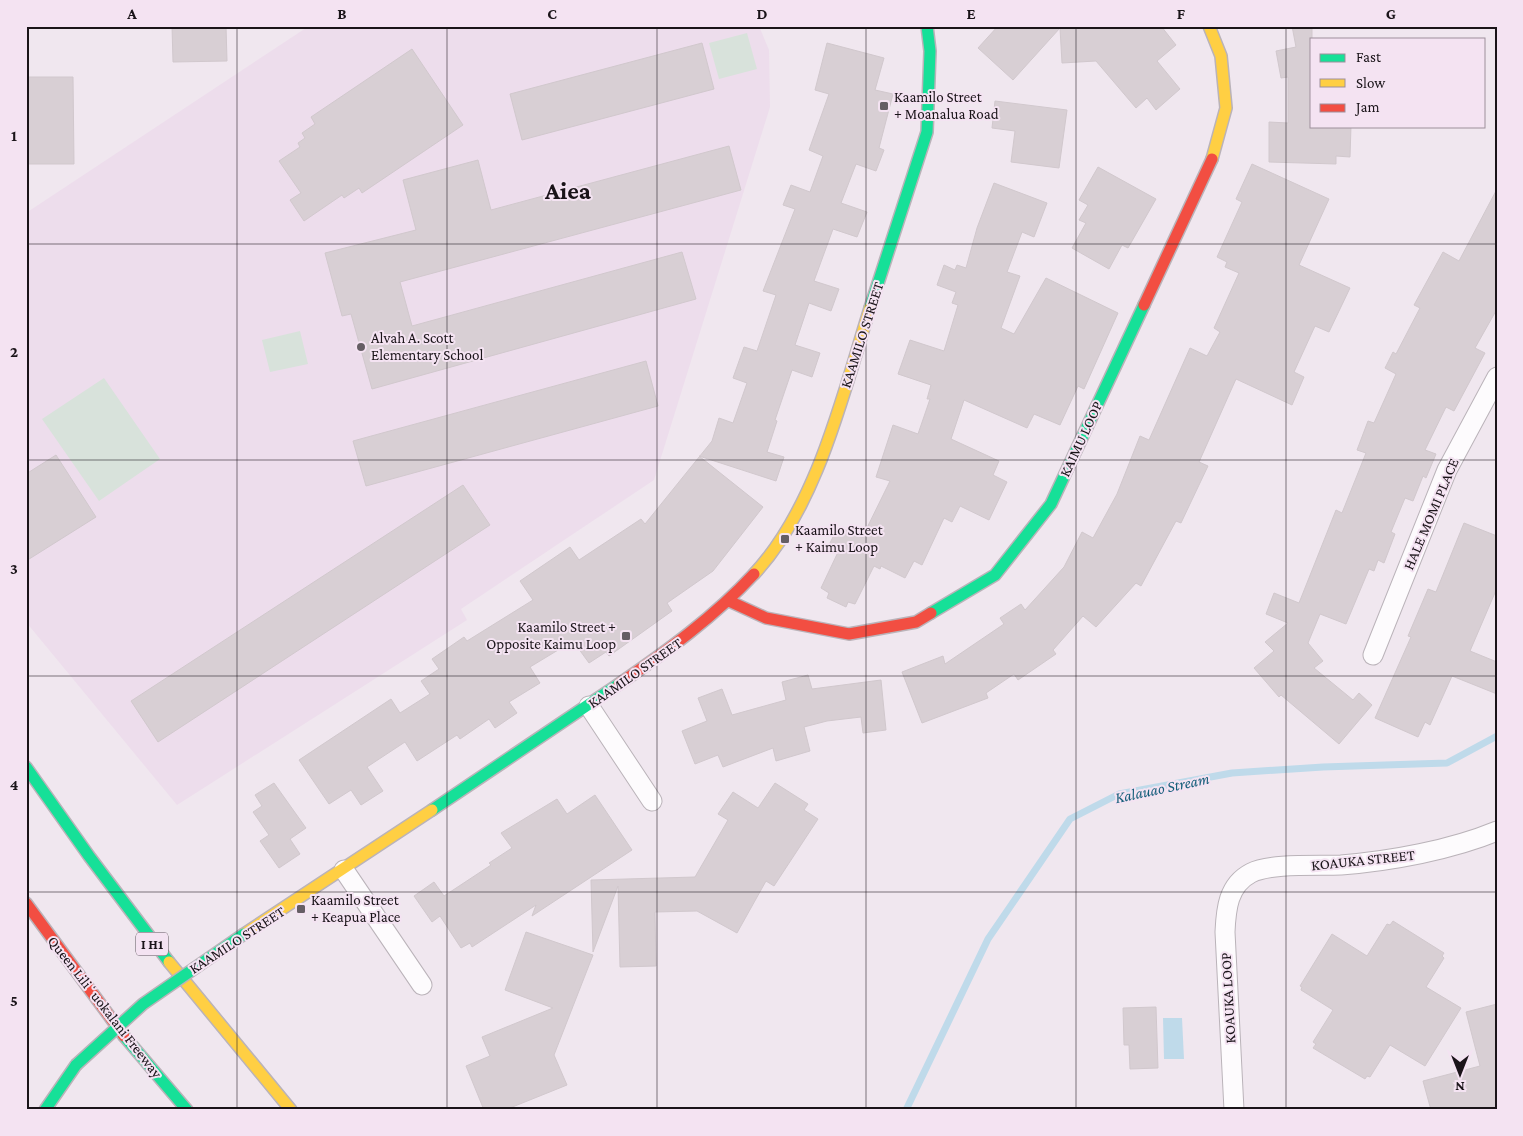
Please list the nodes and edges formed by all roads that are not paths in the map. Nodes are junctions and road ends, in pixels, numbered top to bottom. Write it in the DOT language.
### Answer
graph roads {
  1 [pos="927,26"];
  2 [pos="1209,26"];
  3 [pos="1497,377"];
  4 [pos="729,601"];
  5 [pos="1373,655"];
  6 [pos="589,706"];
  7 [pos="26,768"];
  8 [pos="652,801"];
  9 [pos="1497,831"];
  10 [pos="344,870"];
  11 [pos="1233,888"];
  12 [pos="26,903"];
  13 [pos="422,985"];
  14 [pos="45,1110"];
  15 [pos="187,1110"];
  16 [pos="291,1110"];
  17 [pos="1234,1110"];
  1 -- 4 [label="main road, KAAMILO STREET"];
  2 -- 4 [label="main road, KAIMU LOOP"];
  3 -- 5 [label="street, HALE MOMI PLACE"];
  4 -- 6 [label="main road, KAAMILO STREET"];
  6 -- 8 [label="street"];
  6 -- 10 [label="main road, KAAMILO STREET"];
  7 -- 16 [label="main road, I H1"];
  9 -- 11 [label="street, KOAUKA STREET"];
  10 -- 13 [label="street"];
  10 -- 14 [label="main road, KAAMILO STREET, bridge"];
  11 -- 17 [label="street, KOAUKA LOOP"];
  12 -- 15 [label="main road, Queen Liliʻuokalani Freeway"];
}
